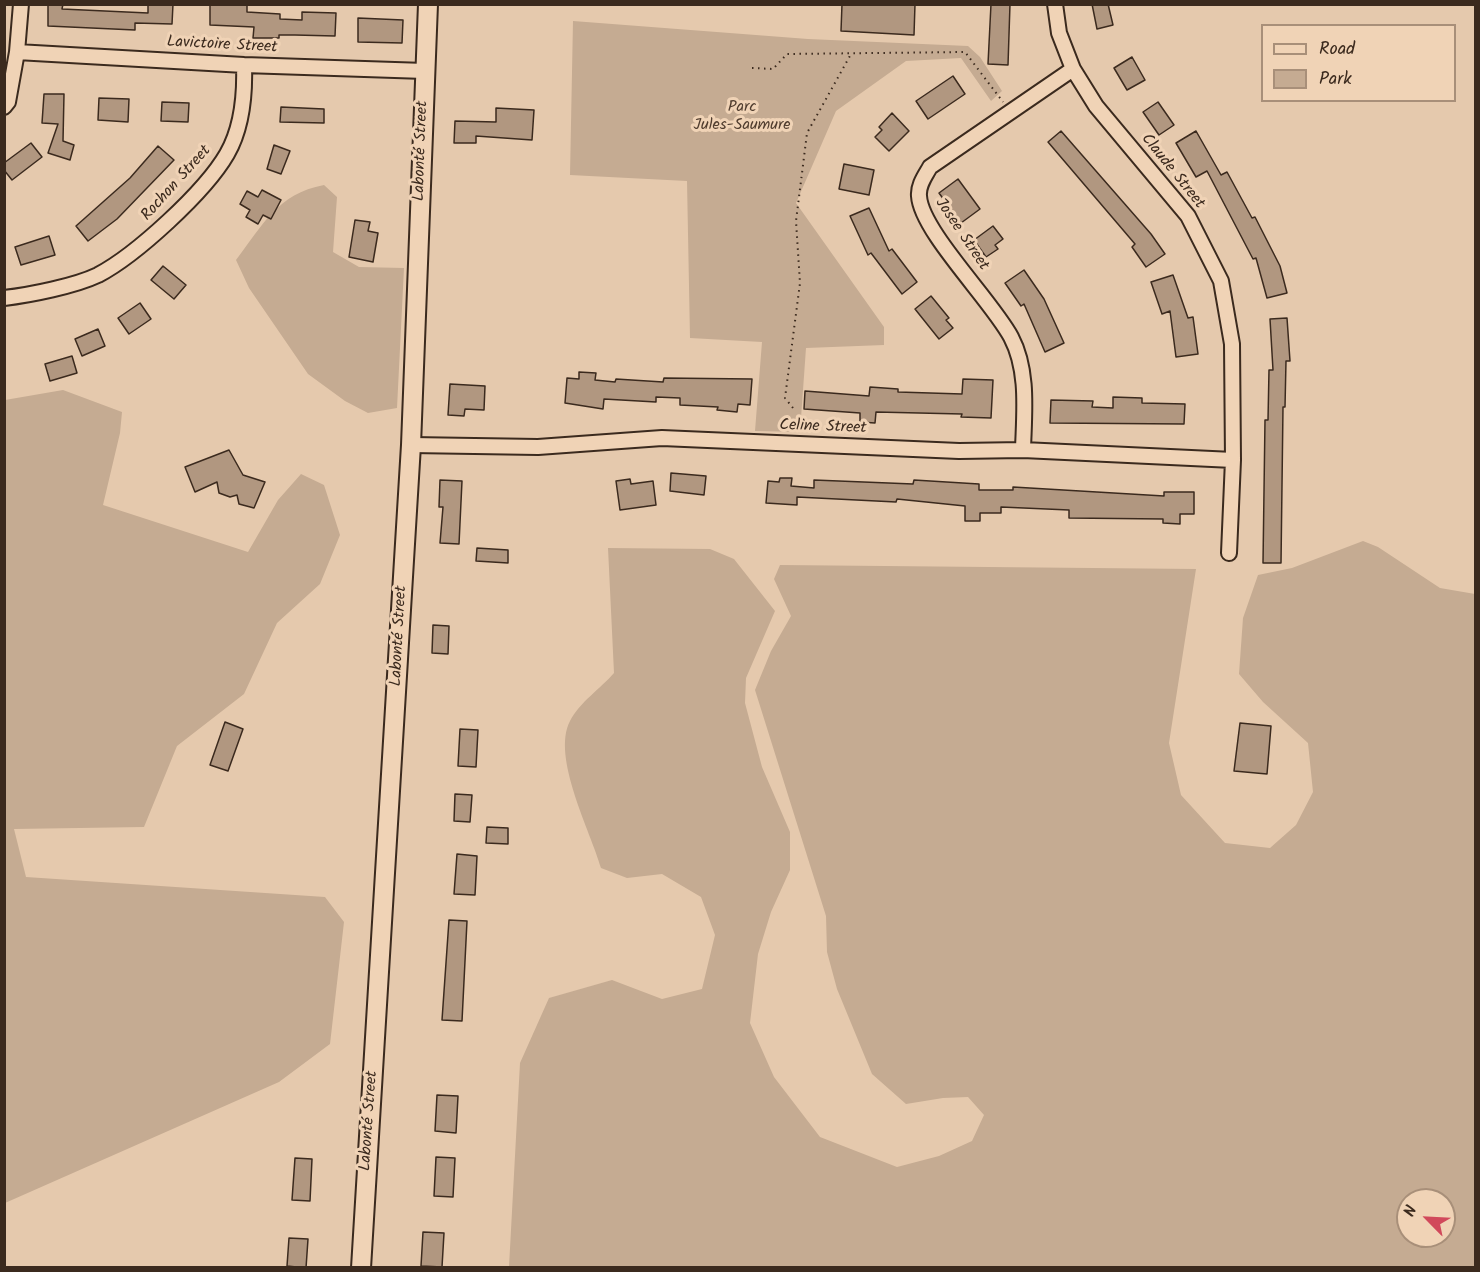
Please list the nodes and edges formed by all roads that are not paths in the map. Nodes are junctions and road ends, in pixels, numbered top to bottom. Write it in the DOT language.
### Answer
graph roads {
  1 [pos="21,4"];
  2 [pos="428,4"];
  3 [pos="1055,4"];
  4 [pos="17,52"];
  5 [pos="244,65"];
  6 [pos="1073,69"];
  7 [pos="425,71"];
  8 [pos="4,106"];
  9 [pos="4,298"];
  10 [pos="411,445"];
  11 [pos="1023,450"];
  12 [pos="1233,460"];
  13 [pos="1229,554"];
  14 [pos="362,1268"];
  1 -- 4 [label="street"];
  2 -- 7 [label="street, Labonté Street"];
  3 -- 6 [label="street, Claude Street"];
  4 -- 5 [label="street, Lavictoire Street"];
  4 -- 8 [label="street"];
  5 -- 7 [label="street, Lavictoire Street"];
  5 -- 9 [label="street, Rochon Street"];
  6 -- 11 [label="street, Josee Street"];
  6 -- 12 [label="street, Claude Street"];
  7 -- 10 [label="street, Labonté Street"];
  10 -- 11 [label="street, Celine Street"];
  10 -- 14 [label="street, Labonté Street"];
  11 -- 12 [label="street, Celine Street"];
  12 -- 13 [label="street, Claude Street"];
}
